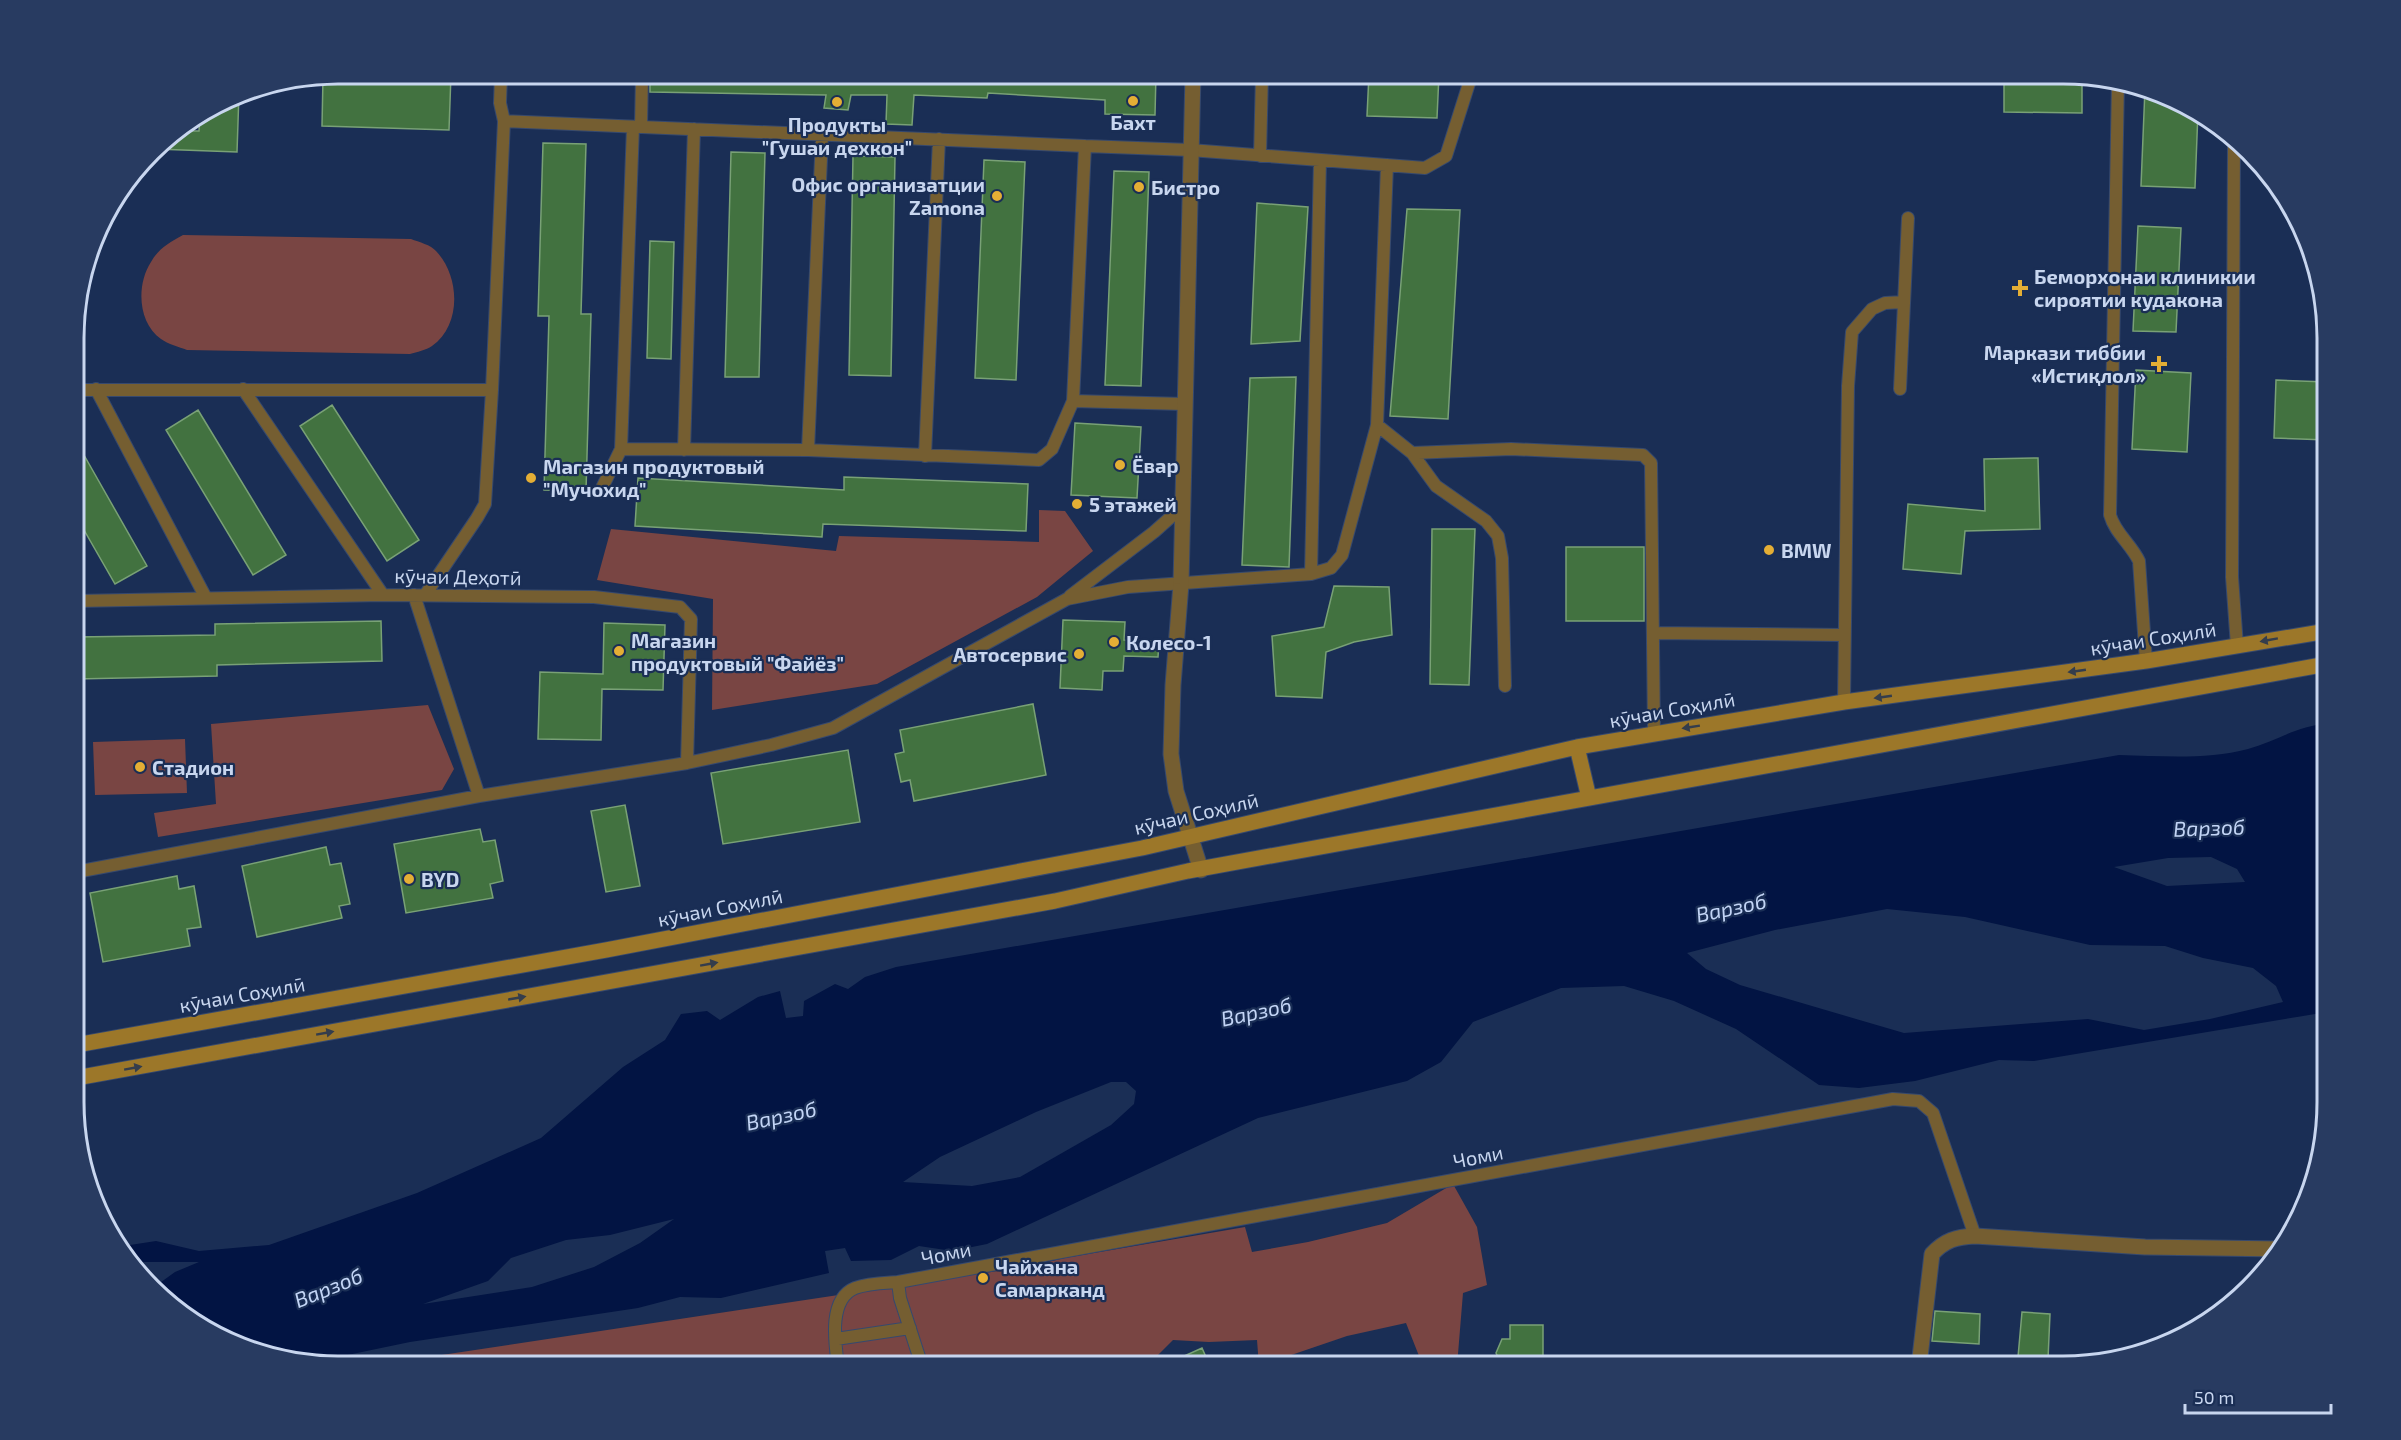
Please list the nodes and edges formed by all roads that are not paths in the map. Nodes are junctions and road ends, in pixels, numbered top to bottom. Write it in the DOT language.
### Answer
graph roads {
  1 [pos="501,84"];
  2 [pos="641,84"];
  3 [pos="1193,84"];
  4 [pos="1262,84"];
  5 [pos="1469,84"];
  6 [pos="2118,90"];
  7 [pos="504,121"];
  8 [pos="637,127"];
  9 [pos="694,129"];
  10 [pos="822,136"];
  11 [pos="939,139"];
  12 [pos="1085,146"];
  13 [pos="1190,150"];
  14 [pos="2234,151"];
  15 [pos="1260,156"];
  16 [pos="1320,160"];
  17 [pos="1387,165"];
  18 [pos="1908,218"];
  19 [pos="1904,302"];
  20 [pos="96,389"];
  21 [pos="243,389"];
  22 [pos="1900,389"];
  23 [pos="84,390"];
  24 [pos="492,390"];
  25 [pos="1073,401"];
  26 [pos="1184,404"];
  27 [pos="1377,425"];
  28 [pos="621,449"];
  29 [pos="684,450"];
  30 [pos="808,450"];
  31 [pos="1412,453"];
  32 [pos="925,456"];
  33 [pos="600,492"];
  34 [pos="1182,507"];
  35 [pos="1311,574"];
  36 [pos="1181,584"];
  37 [pos="383,595"];
  38 [pos="419,595"];
  39 [pos="206,598"];
  40 [pos="1067,599"];
  41 [pos="84,601"];
  42 [pos="1653,633"];
  43 [pos="2317,633"];
  44 [pos="1844,635"];
  45 [pos="2237,646"];
  46 [pos="2146,661"];
  47 [pos="2317,666"];
  48 [pos="1505,686"];
  49 [pos="1844,702"];
  50 [pos="1654,733"];
  51 [pos="1576,747"];
  52 [pos="687,763"];
  53 [pos="479,796"];
  54 [pos="1589,798"];
  55 [pos="1190,836"];
  56 [pos="84,870"];
  57 [pos="1201,870"];
  58 [pos="84,1044"];
  59 [pos="84,1077"];
  60 [pos="1975,1236"];
  61 [pos="2270,1249"];
  62 [pos="898,1282"];
  63 [pos="910,1328"];
  64 [pos="836,1339"];
  65 [pos="837,1356"];
  66 [pos="919,1356"];
  67 [pos="1920,1356"];
  1 -- 7 [label="lane"];
  2 -- 8 [label="lane"];
  3 -- 13 [label="street"];
  4 -- 15 [label="lane"];
  5 -- 17 [label="lane"];
  6 -- 46 [label="lane"];
  7 -- 8 [label="lane"];
  7 -- 24 [label="lane"];
  8 -- 9 [label="lane"];
  8 -- 28 [label="lane"];
  9 -- 10 [label="lane"];
  9 -- 29 [label="lane"];
  10 -- 11 [label="lane"];
  10 -- 30 [label="lane"];
  11 -- 12 [label="lane"];
  11 -- 32 [label="lane"];
  12 -- 13 [label="lane"];
  12 -- 25 [label="lane"];
  13 -- 15 [label="lane"];
  13 -- 26 [label="street"];
  14 -- 45 [label="lane"];
  15 -- 16 [label="lane"];
  16 -- 17 [label="lane"];
  16 -- 35 [label="lane"];
  17 -- 27 [label="lane"];
  18 -- 19 [label="lane"];
  19 -- 22 [label="lane"];
  19 -- 44 [label="lane"];
  20 -- 21 [label="lane"];
  20 -- 23 [label="lane"];
  20 -- 39 [label="lane"];
  21 -- 24 [label="lane"];
  21 -- 37 [label="lane"];
  24 -- 38 [label="lane"];
  25 -- 26 [label="lane"];
  25 -- 32 [label="lane"];
  26 -- 34 [label="street"];
  27 -- 31 [label="lane"];
  27 -- 35 [label="lane"];
  28 -- 29 [label="lane"];
  28 -- 33 [label="lane"];
  29 -- 30 [label="lane"];
  30 -- 32 [label="lane"];
  31 -- 42 [label="lane"];
  31 -- 48 [label="lane"];
  34 -- 36 [label="street"];
  34 -- 40 [label="lane"];
  35 -- 36 [label="lane"];
  36 -- 40 [label="lane"];
  36 -- 55 [label="street"];
  37 -- 38 [label="lane, кӯчаи Деҳотӣ"];
  37 -- 39 [label="lane, кӯчаи Деҳотӣ"];
  38 -- 52 [label="lane, кӯчаи Деҳотӣ"];
  38 -- 53 [label="lane"];
  39 -- 41 [label="lane, кӯчаи Деҳотӣ"];
  40 -- 52 [label="lane"];
  42 -- 44 [label="lane"];
  42 -- 50 [label="lane"];
  43 -- 45 [label="main road, кӯчаи Соҳилӣ, one-way"];
  44 -- 49 [label="lane"];
  45 -- 46 [label="main road, кӯчаи Соҳилӣ"];
  46 -- 49 [label="main road, кӯчаи Соҳилӣ, one-way"];
  47 -- 54 [label="main road"];
  49 -- 50 [label="main road, кӯчаи Соҳилӣ, one-way"];
  50 -- 51 [label="main road, кӯчаи Соҳилӣ"];
  51 -- 54 [label="main road"];
  51 -- 55 [label="main road, кӯчаи Соҳилӣ"];
  52 -- 53 [label="lane"];
  53 -- 56 [label="lane"];
  54 -- 57 [label="main road"];
  55 -- 57 [label="street"];
  55 -- 58 [label="main road, кӯчаи Соҳилӣ"];
  59 -- 57 [label="main road, one-way"];
  60 -- 61 [label="street"];
  60 -- 62 [label="lane, Чоми"];
  60 -- 67 [label="street"];
  62 -- 63 [label="lane"];
  62 -- 64 [label="lane, Чоми"];
  63 -- 64 [label="lane"];
  63 -- 66 [label="lane"];
  64 -- 65 [label="lane"];
}
